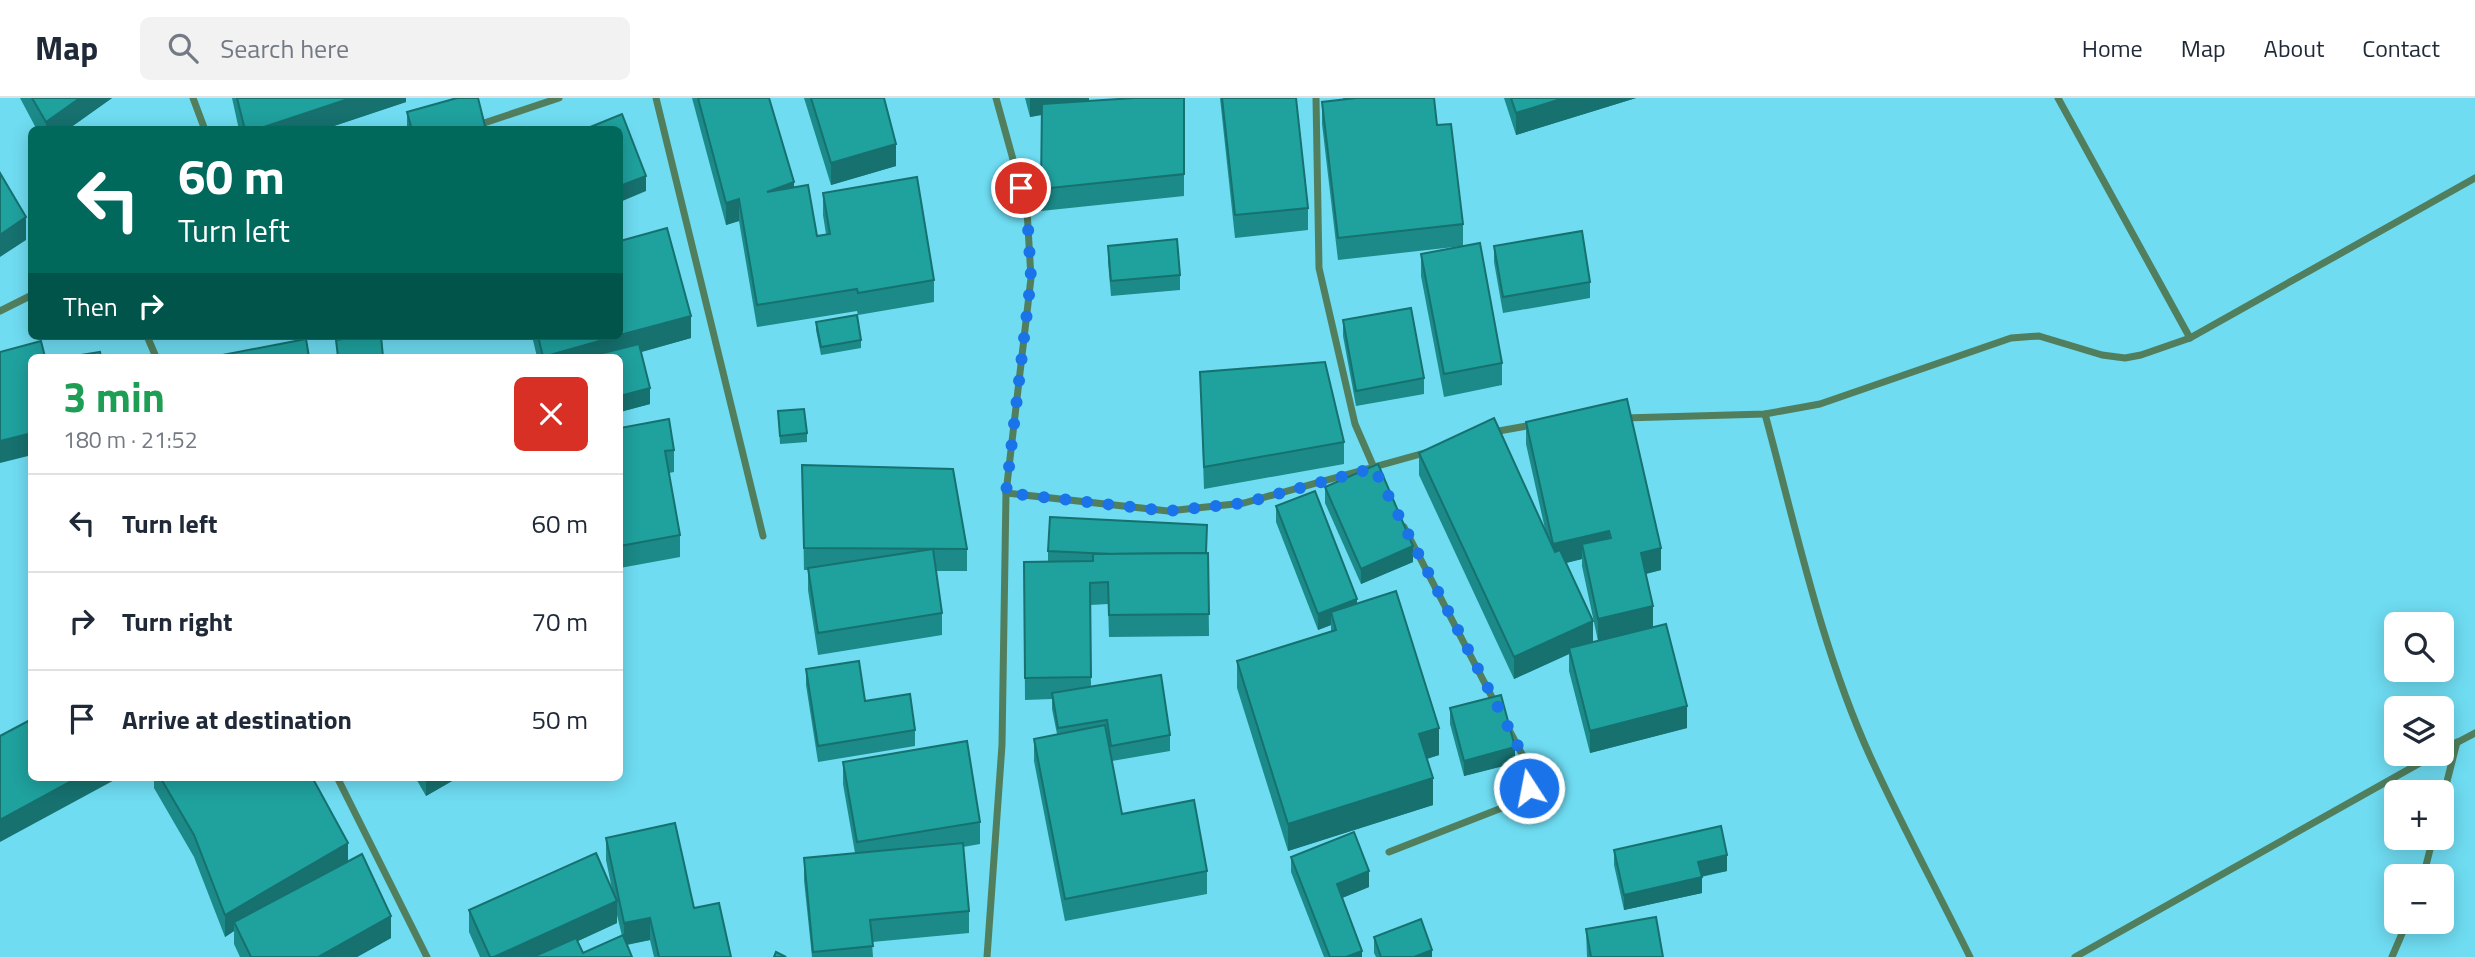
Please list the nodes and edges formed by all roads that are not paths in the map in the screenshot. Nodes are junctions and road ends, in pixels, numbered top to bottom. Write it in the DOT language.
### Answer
graph roads {
  1 [pos="193,98"];
  2 [pos="559,98"];
  3 [pos="656,98"];
  4 [pos="996,98"];
  5 [pos="1316,98"];
  6 [pos="2058,98"];
  7 [pos="204,126"];
  8 [pos="475,126"];
  9 [pos="2475,177"];
  10 [pos="28,297"];
  11 [pos="0,311"];
  12 [pos="2190,338"];
  13 [pos="1765,414"];
  14 [pos="1615,418"];
  15 [pos="1535,424"];
  16 [pos="1486,434"];
  17 [pos="1436,449"];
  18 [pos="1374,468"];
  19 [pos="1380,480"];
  20 [pos="1006,493"];
  21 [pos="1399,517"];
  22 [pos="763,536"];
  23 [pos="1500,711"];
  24 [pos="1506,723"];
  25 [pos="2475,733"];
  26 [pos="2458,742"];
  27 [pos="2454,744"];
  28 [pos="2415,766"];
  29 [pos="2448,780"];
  30 [pos="339,781"];
  31 [pos="1389,852"];
  32 [pos="2402,934"];
  33 [pos="427,957"];
  34 [pos="987,957"];
  35 [pos="1970,957"];
  36 [pos="2075,957"];
  37 [pos="2392,957"];
  1 -- 7 [label="street"];
  2 -- 8 [label="street"];
  3 -- 22 [label="street"];
  4 -- 20 [label="street"];
  5 -- 18 [label="street"];
  6 -- 12 [label="street"];
  9 -- 12 [label="street"];
  10 -- 11 [label="street"];
  12 -- 13 [label="street"];
  13 -- 14 [label="street"];
  13 -- 35 [label="street"];
  15 -- 16 [label="street"];
  17 -- 18 [label="street"];
  18 -- 19 [label="street"];
  18 -- 20 [label="street"];
  20 -- 34 [label="street"];
  21 -- 23 [label="street"];
  24 -- 31 [label="street"];
  25 -- 26 [label="street"];
  26 -- 27 [label="street"];
  26 -- 29 [label="street"];
  28 -- 36 [label="street"];
  30 -- 33 [label="street"];
  32 -- 37 [label="street"];
}
